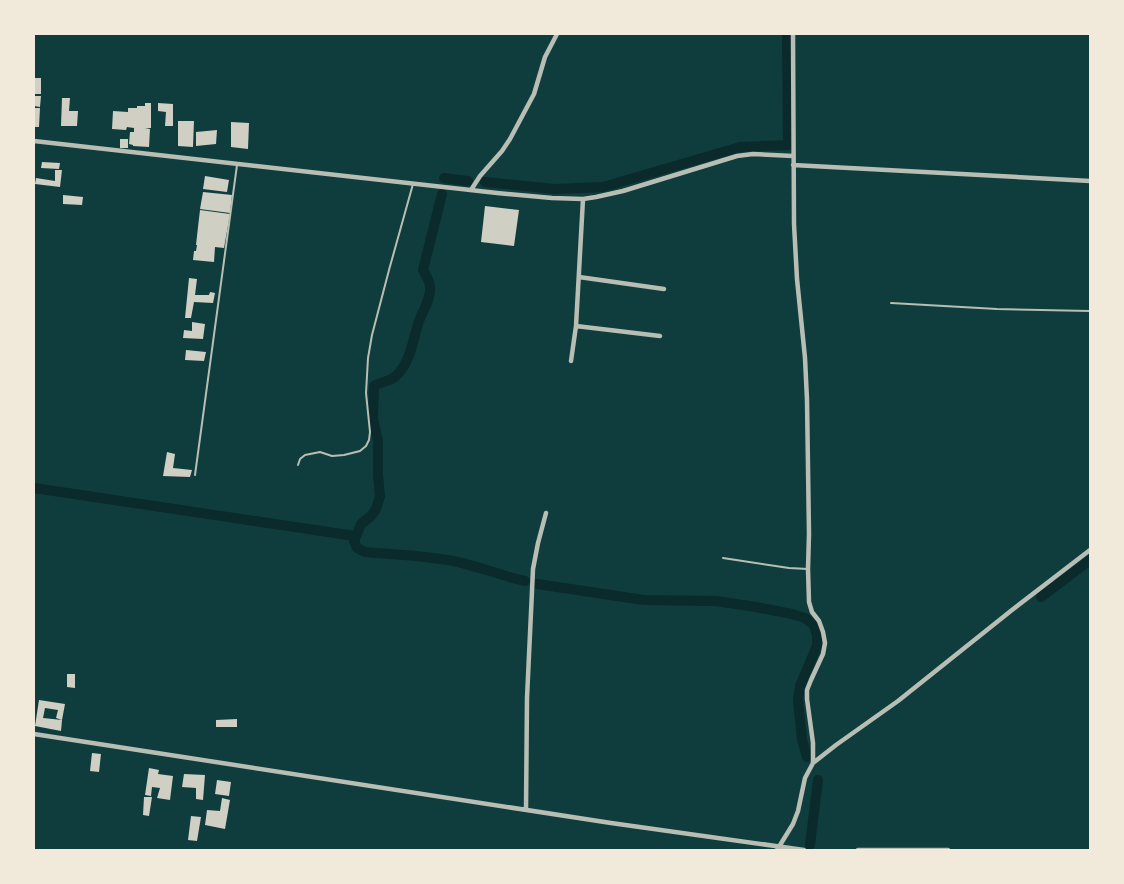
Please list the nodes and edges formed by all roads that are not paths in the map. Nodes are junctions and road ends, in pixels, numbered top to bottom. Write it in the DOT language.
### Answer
graph roads {
  1 [pos="557,34"];
  2 [pos="793,34"];
  3 [pos="34,141"];
  4 [pos="792,156"];
  5 [pos="237,164"];
  6 [pos="793,165"];
  7 [pos="1090,181"];
  8 [pos="413,184"];
  9 [pos="471,190"];
  10 [pos="583,199"];
  11 [pos="579,277"];
  12 [pos="664,289"];
  13 [pos="891,303"];
  14 [pos="1090,311"];
  15 [pos="576,326"];
  16 [pos="660,336"];
  17 [pos="571,361"];
  18 [pos="298,465"];
  19 [pos="195,475"];
  20 [pos="546,513"];
  21 [pos="1090,550"];
  22 [pos="723,558"];
  23 [pos="808,569"];
  24 [pos="34,734"];
  25 [pos="813,763"];
  26 [pos="526,810"];
  27 [pos="778,848"];
  28 [pos="804,850"];
  29 [pos="858,850"];
  30 [pos="892,850"];
  31 [pos="948,850"];
  1 -- 9 [label="street"];
  2 -- 4 [label="street"];
  3 -- 5 [label="street"];
  4 -- 6 [label="street"];
  4 -- 10 [label="street"];
  5 -- 8 [label="street"];
  5 -- 19 [label="lane"];
  6 -- 7 [label="street"];
  6 -- 23 [label="street"];
  8 -- 9 [label="street"];
  8 -- 18 [label="lane"];
  9 -- 10 [label="street"];
  10 -- 11 [label="street"];
  11 -- 12 [label="street"];
  11 -- 15 [label="street"];
  13 -- 14 [label="lane"];
  15 -- 16 [label="street"];
  15 -- 17 [label="street"];
  20 -- 26 [label="street"];
  21 -- 25 [label="street"];
  22 -- 23 [label="lane"];
  23 -- 25 [label="street"];
  24 -- 26 [label="street"];
  25 -- 27 [label="street"];
  26 -- 27 [label="street"];
  27 -- 28 [label="street"];
  29 -- 30 [label="street"];
  30 -- 31 [label="street"];
}
